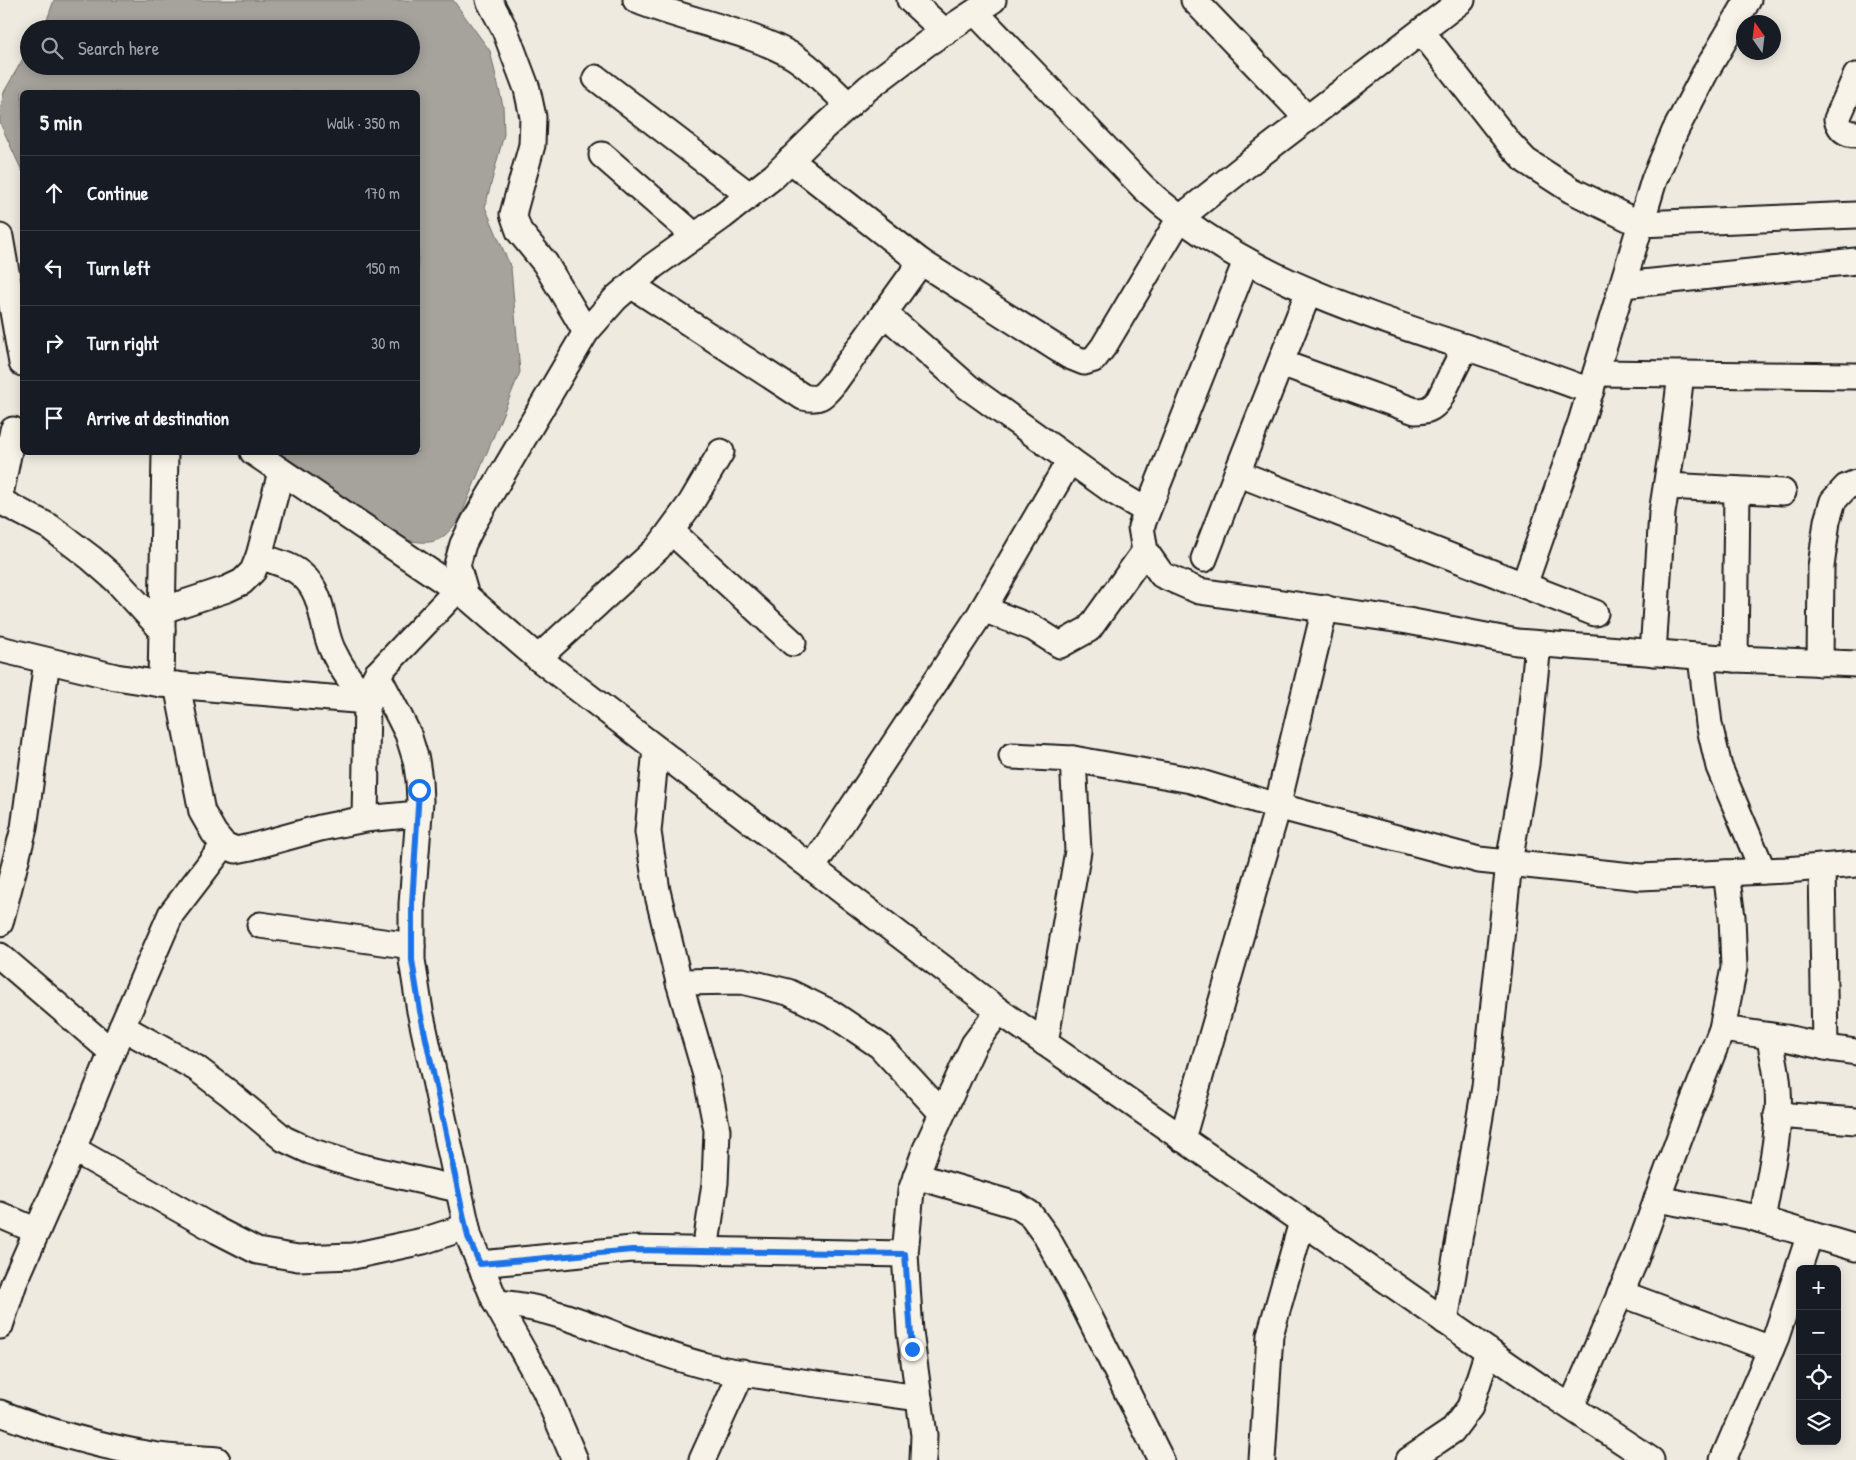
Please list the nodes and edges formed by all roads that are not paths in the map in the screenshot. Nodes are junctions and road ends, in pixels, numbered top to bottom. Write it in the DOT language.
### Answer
graph roads {
  1 [pos="489,0"];
  2 [pos="636,0"];
  3 [pos="910,0"];
  4 [pos="1194,0"];
  5 [pos="1462,0"];
  6 [pos="1748,0"];
  7 [pos="985,6"];
  8 [pos="945,32"];
  9 [pos="1422,32"];
  10 [pos="1856,76"];
  11 [pos="596,78"];
  12 [pos="849,105"];
  13 [pos="1307,118"];
  14 [pos="1856,134"];
  15 [pos="602,155"];
  16 [pos="790,160"];
  17 [pos="749,195"];
  18 [pos="1856,216"];
  19 [pos="1180,218"];
  20 [pos="1640,224"];
  21 [pos="695,236"];
  22 [pos="0,237"];
  23 [pos="1246,261"];
  24 [pos="1856,261"];
  25 [pos="921,262"];
  26 [pos="631,285"];
  27 [pos="1623,285"];
  28 [pos="1309,291"];
  29 [pos="884,313"];
  30 [pos="586,332"];
  31 [pos="1465,347"];
  32 [pos="20,352"];
  33 [pos="1281,363"];
  34 [pos="1681,374"];
  35 [pos="1856,376"];
  36 [pos="1594,382"];
  37 [pos="12,430"];
  38 [pos="721,452"];
  39 [pos="165,455"];
  40 [pos="257,455"];
  41 [pos="1070,460"];
  42 [pos="281,472"];
  43 [pos="1237,473"];
  44 [pos="1856,483"];
  45 [pos="1667,486"];
  46 [pos="1737,490"];
  47 [pos="1784,492"];
  48 [pos="0,494"];
  49 [pos="0,502"];
  50 [pos="1148,511"];
  51 [pos="671,531"];
  52 [pos="1145,551"];
  53 [pos="259,556"];
  54 [pos="1204,559"];
  55 [pos="1524,585"];
  56 [pos="461,593"];
  57 [pos="1325,608"];
  58 [pos="983,609"];
  59 [pos="1595,613"];
  60 [pos="162,620"];
  61 [pos="793,643"];
  62 [pos="1538,644"];
  63 [pos="0,649"];
  64 [pos="1653,653"];
  65 [pos="1701,657"];
  66 [pos="538,658"];
  67 [pos="1735,659"];
  68 [pos="48,660"];
  69 [pos="1820,663"];
  70 [pos="1856,664"];
  71 [pos="377,674"];
  72 [pos="169,684"];
  73 [pos="367,701"];
  74 [pos="656,749"];
  75 [pos="1012,756"];
  76 [pos="1073,759"];
  77 [pos="1277,806"];
  78 [pos="418,814"];
  79 [pos="365,819"];
  80 [pos="224,845"];
  81 [pos="1510,863"];
  82 [pos="1856,864"];
  83 [pos="1822,867"];
  84 [pos="812,868"];
  85 [pos="1763,871"];
  86 [pos="1726,873"];
  87 [pos="0,923"];
  88 [pos="260,924"];
  89 [pos="412,946"];
  90 [pos="0,956"];
  91 [pos="680,982"];
  92 [pos="999,1011"];
  93 [pos="122,1027"];
  94 [pos="1722,1029"];
  95 [pos="1769,1036"];
  96 [pos="1045,1044"];
  97 [pos="1825,1047"];
  98 [pos="112,1052"];
  99 [pos="1856,1052"];
  100 [pos="942,1113"];
  101 [pos="1777,1115"];
  102 [pos="1856,1120"];
  103 [pos="1182,1139"];
  104 [pos="73,1149"];
  105 [pos="916,1176"];
  106 [pos="458,1189"];
  107 [pos="1657,1199"];
  108 [pos="0,1215"];
  109 [pos="1762,1220"];
  110 [pos="1302,1222"];
  111 [pos="466,1227"];
  112 [pos="37,1231"];
  113 [pos="1810,1234"];
  114 [pos="1856,1248"];
  115 [pos="705,1251"];
  116 [pos="905,1254"];
  117 [pos="480,1264"];
  118 [pos="1620,1293"];
  119 [pos="496,1303"];
  120 [pos="1445,1321"];
  121 [pos="0,1326"];
  122 [pos="1771,1349"];
  123 [pos="1488,1351"];
  124 [pos="742,1372"];
  125 [pos="919,1398"];
  126 [pos="1571,1407"];
  127 [pos="0,1413"];
  128 [pos="89,1451"];
  129 [pos="142,1457"];
  130 [pos="217,1460"];
  131 [pos="575,1460"];
  132 [pos="702,1460"];
  133 [pos="923,1460"];
  134 [pos="1161,1460"];
  135 [pos="1262,1460"];
  136 [pos="1409,1460"];
  137 [pos="1651,1460"];
  138 [pos="1723,1460"];
  1 -- 30 [label="street"];
  2 -- 12 [label="street"];
  3 -- 8 [label="street"];
  4 -- 13 [label="street"];
  5 -- 9 [label="street"];
  6 -- 20 [label="street"];
  7 -- 8 [label="street"];
  7 -- 19 [label="street"];
  8 -- 12 [label="street"];
  9 -- 13 [label="street"];
  9 -- 20 [label="street"];
  10 -- 14 [label="street"];
  11 -- 17 [label="street"];
  12 -- 16 [label="street"];
  13 -- 19 [label="street"];
  15 -- 21 [label="street"];
  16 -- 17 [label="street"];
  16 -- 25 [label="street"];
  17 -- 21 [label="street"];
  18 -- 20 [label="street"];
  19 -- 23 [label="street"];
  19 -- 25 [label="street"];
  20 -- 27 [label="street"];
  21 -- 26 [label="street"];
  22 -- 32 [label="street"];
  23 -- 28 [label="street"];
  23 -- 50 [label="street"];
  24 -- 27 [label="street"];
  25 -- 29 [label="street"];
  26 -- 29 [label="street"];
  26 -- 30 [label="street"];
  27 -- 36 [label="street"];
  28 -- 31 [label="street"];
  28 -- 33 [label="street"];
  29 -- 41 [label="street"];
  30 -- 56 [label="street"];
  31 -- 33 [label="street"];
  31 -- 36 [label="street"];
  33 -- 43 [label="street"];
  34 -- 35 [label="street"];
  34 -- 36 [label="street"];
  34 -- 45 [label="street"];
  36 -- 55 [label="street"];
  37 -- 48 [label="street"];
  38 -- 51 [label="street"];
  39 -- 60 [label="street"];
  40 -- 42 [label="street"];
  41 -- 50 [label="street"];
  41 -- 58 [label="street"];
  42 -- 53 [label="street"];
  42 -- 56 [label="street"];
  43 -- 54 [label="street"];
  43 -- 55 [label="street"];
  44 -- 69 [label="street"];
  45 -- 46 [label="street"];
  45 -- 64 [label="street"];
  46 -- 47 [label="street"];
  46 -- 67 [label="street"];
  49 -- 60 [label="street"];
  50 -- 52 [label="street"];
  51 -- 61 [label="street"];
  51 -- 66 [label="street"];
  52 -- 57 [label="street"];
  52 -- 58 [label="street"];
  53 -- 60 [label="street"];
  53 -- 73 [label="street"];
  55 -- 59 [label="street"];
  56 -- 66 [label="street"];
  56 -- 71 [label="street"];
  57 -- 62 [label="street"];
  57 -- 77 [label="street"];
  58 -- 84 [label="street"];
  60 -- 72 [label="street"];
  62 -- 64 [label="street"];
  62 -- 81 [label="street"];
  63 -- 68 [label="street"];
  64 -- 65 [label="street"];
  65 -- 67 [label="street"];
  65 -- 85 [label="street"];
  66 -- 74 [label="street"];
  67 -- 69 [label="street"];
  68 -- 72 [label="street"];
  68 -- 87 [label="street"];
  69 -- 70 [label="street"];
  71 -- 73 [label="street"];
  71 -- 78 [label="street"];
  72 -- 73 [label="street"];
  72 -- 80 [label="street"];
  73 -- 79 [label="street"];
  74 -- 84 [label="street"];
  74 -- 91 [label="street"];
  75 -- 76 [label="street"];
  76 -- 77 [label="street"];
  76 -- 96 [label="street"];
  77 -- 81 [label="street"];
  77 -- 103 [label="street"];
  78 -- 79 [label="street"];
  78 -- 89 [label="street"];
  79 -- 80 [label="street"];
  80 -- 93 [label="street"];
  81 -- 86 [label="street"];
  81 -- 120 [label="street"];
  82 -- 83 [label="street"];
  83 -- 85 [label="street"];
  83 -- 97 [label="street"];
  84 -- 92 [label="street"];
  85 -- 86 [label="street"];
  86 -- 94 [label="street"];
  88 -- 89 [label="street"];
  89 -- 106 [label="street"];
  90 -- 98 [label="street"];
  91 -- 100 [label="street"];
  91 -- 115 [label="street"];
  92 -- 96 [label="street"];
  92 -- 100 [label="street"];
  93 -- 98 [label="street"];
  93 -- 106 [label="street"];
  94 -- 95 [label="street"];
  94 -- 107 [label="street"];
  95 -- 97 [label="street"];
  95 -- 101 [label="street"];
  96 -- 103 [label="street"];
  97 -- 99 [label="street"];
  98 -- 104 [label="street"];
  100 -- 105 [label="street"];
  101 -- 102 [label="street"];
  101 -- 109 [label="street"];
  103 -- 110 [label="street"];
  104 -- 111 [label="street"];
  104 -- 112 [label="street"];
  105 -- 116 [label="street"];
  105 -- 134 [label="street"];
  106 -- 111 [label="street"];
  107 -- 109 [label="street"];
  107 -- 118 [label="street"];
  108 -- 112 [label="street"];
  109 -- 113 [label="street"];
  110 -- 120 [label="street"];
  110 -- 135 [label="street"];
  111 -- 117 [label="street"];
  112 -- 121 [label="street"];
  113 -- 114 [label="street"];
  113 -- 122 [label="street"];
  115 -- 116 [label="street"];
  115 -- 117 [label="street"];
  116 -- 125 [label="street"];
  117 -- 119 [label="street"];
  118 -- 122 [label="street"];
  118 -- 126 [label="street"];
  119 -- 124 [label="street"];
  119 -- 131 [label="street"];
  120 -- 123 [label="street"];
  122 -- 138 [label="street"];
  123 -- 126 [label="street"];
  123 -- 136 [label="street"];
  124 -- 125 [label="street"];
  124 -- 132 [label="street"];
  125 -- 133 [label="street"];
  126 -- 137 [label="street"];
  127 -- 128 [label="street"];
  128 -- 129 [label="street"];
  129 -- 130 [label="street"];
}
